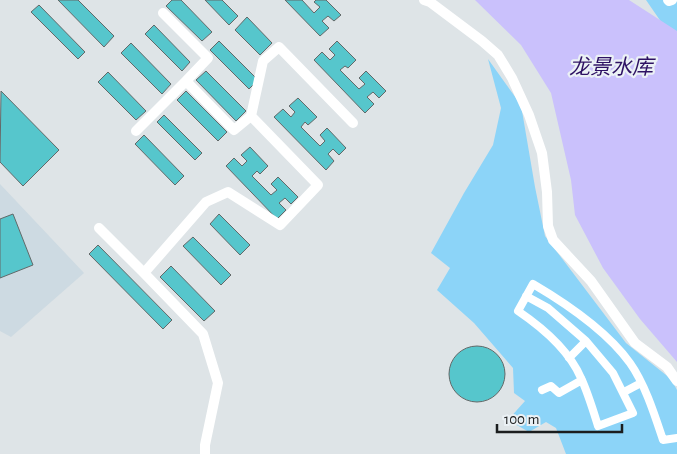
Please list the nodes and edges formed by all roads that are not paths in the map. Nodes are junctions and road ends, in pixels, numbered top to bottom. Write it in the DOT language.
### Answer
graph roads {
  1 [pos="424,0"];
  2 [pos="163,13"];
  3 [pos="186,82"];
  4 [pos="251,116"];
  5 [pos="353,123"];
  6 [pos="136,131"];
  7 [pos="99,228"];
  8 [pos="144,273"];
  9 [pos="526,296"];
  10 [pos="555,297"];
  11 [pos="548,308"];
  12 [pos="632,339"];
  13 [pos="586,341"];
  14 [pos="620,350"];
  15 [pos="569,358"];
  16 [pos="582,380"];
  17 [pos="677,381"];
  18 [pos="641,383"];
  19 [pos="542,390"];
  20 [pos="624,392"];
  21 [pos="677,438"];
  22 [pos="205,454"];
  1 -- 12 [label="street"];
  2 -- 3 [label="street"];
  3 -- 4 [label="street"];
  3 -- 6 [label="street"];
  4 -- 5 [label="street"];
  4 -- 8 [label="street"];
  7 -- 8 [label="street"];
  8 -- 22 [label="street"];
  9 -- 10 [label="street"];
  9 -- 11 [label="street"];
  9 -- 15 [label="street"];
  10 -- 11 [label="street"];
  10 -- 14 [label="street"];
  11 -- 13 [label="street"];
  12 -- 14 [label="street"];
  12 -- 17 [label="street"];
  13 -- 15 [label="street"];
  13 -- 20 [label="street"];
  14 -- 18 [label="street"];
  15 -- 16 [label="street"];
  16 -- 19 [label="street"];
  16 -- 20 [label="street"];
  18 -- 20 [label="street"];
  18 -- 21 [label="street"];
}
